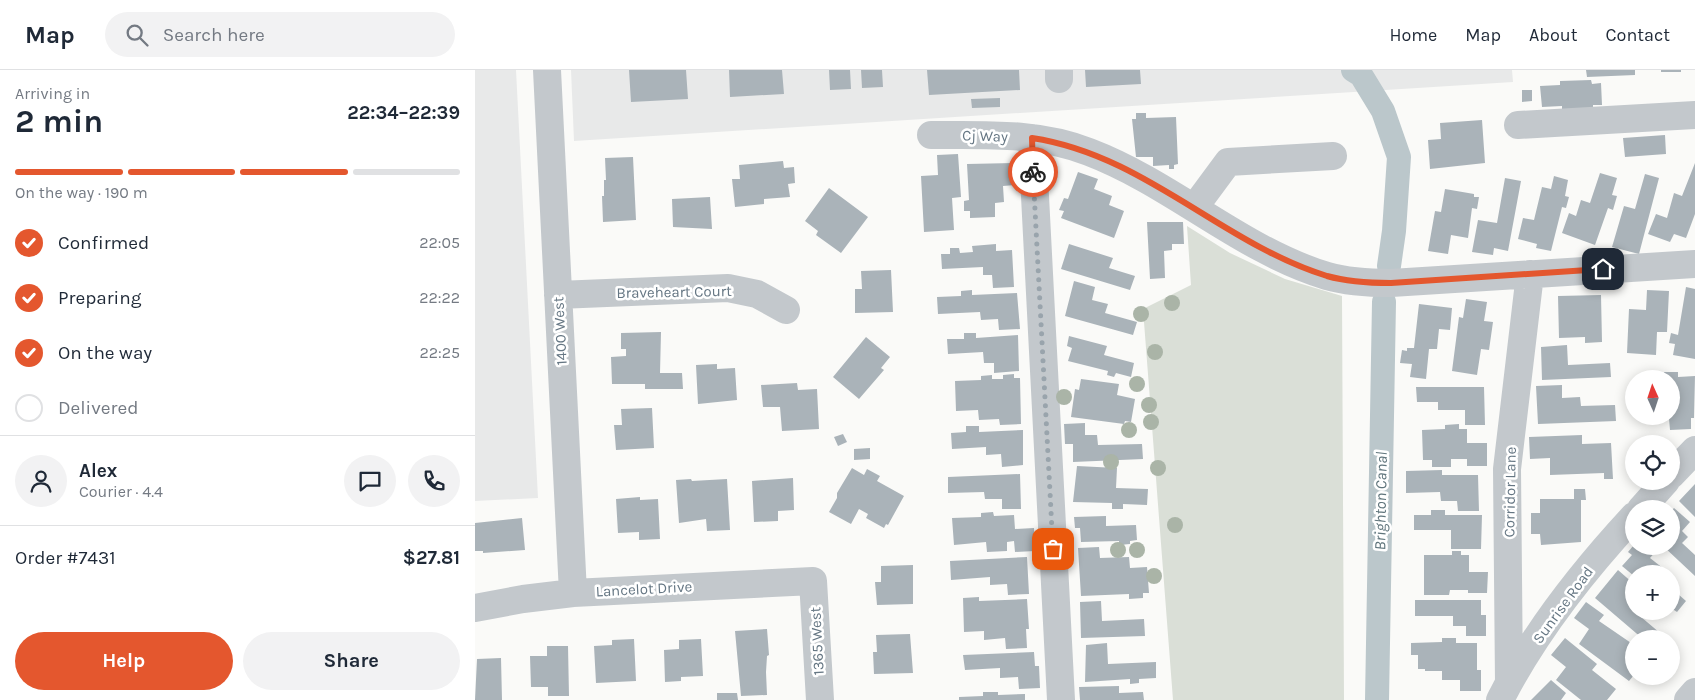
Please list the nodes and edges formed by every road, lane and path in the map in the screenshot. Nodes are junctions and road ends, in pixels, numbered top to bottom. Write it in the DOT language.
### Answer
graph roads {
  1 [pos="547,70"];
  2 [pos="1695,115"];
  3 [pos="1517,125"];
  4 [pos="931,135"];
  5 [pos="1032,138"];
  6 [pos="1333,156"];
  7 [pos="1194,208"];
  8 [pos="1695,264"];
  9 [pos="1530,274"];
  10 [pos="558,295"];
  11 [pos="785,310"];
  12 [pos="1695,450"];
  13 [pos="1680,466"];
  14 [pos="1658,490"];
  15 [pos="1649,500"];
  16 [pos="1625,527"];
  17 [pos="813,581"];
  18 [pos="573,593"];
  19 [pos="475,608"];
  20 [pos="1505,691"];
  21 [pos="1695,692"];
  22 [pos="820,700"];
  23 [pos="1061,700"];
  24 [pos="1688,700"];
  1 -- 10 [label="street, 1400 West"];
  2 -- 3 [label="street"];
  4 -- 5 [label="street, Cj Way"];
  5 -- 7 [label="street, Cj Way"];
  5 -- 23 [label="street"];
  6 -- 7 [label="street"];
  7 -- 9 [label="street, Cj Way"];
  8 -- 9 [label="street, Cj Way"];
  9 -- 20 [label="street, Corridor Lane"];
  10 -- 11 [label="street, Braveheart Court"];
  10 -- 18 [label="street, 1400 West"];
  12 -- 13 [label="street"];
  14 -- 15 [label="street"];
  16 -- 20 [label="street, Sunrise Road"];
  17 -- 18 [label="street, Lancelot Drive"];
  17 -- 22 [label="street, 1365 West"];
  18 -- 19 [label="street, Lancelot Drive"];
  21 -- 24 [label="street"];
}
